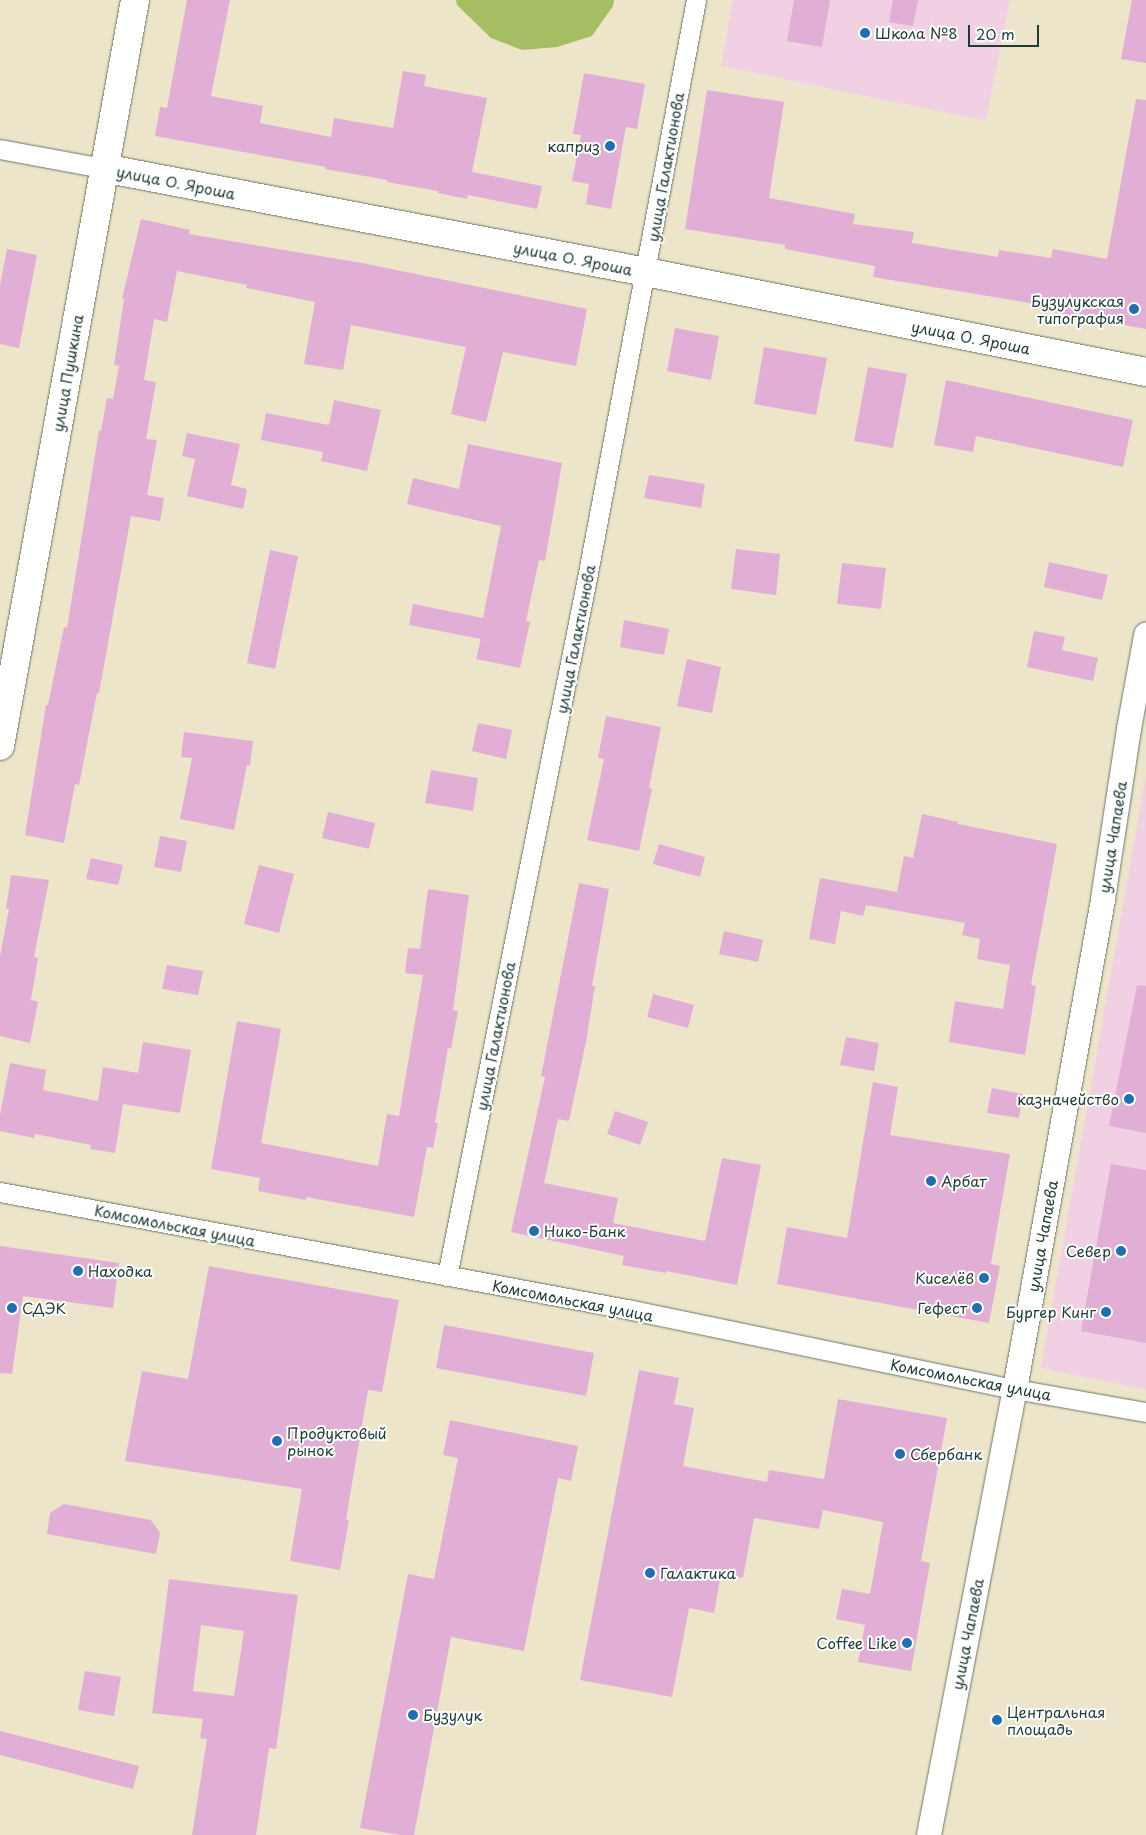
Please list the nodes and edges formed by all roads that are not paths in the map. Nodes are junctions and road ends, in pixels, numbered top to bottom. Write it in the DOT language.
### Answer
graph roads {
  1 [pos="135,0"];
  2 [pos="696,0"];
  3 [pos="0,148"];
  4 [pos="103,168"];
  5 [pos="646,272"];
  6 [pos="1146,372"];
  7 [pos="1146,635"];
  8 [pos="0,746"];
  9 [pos="0,1192"];
  10 [pos="447,1276"];
  11 [pos="1015,1389"];
  12 [pos="1146,1412"];
  13 [pos="929,1835"];
  1 -- 4 [label="main road, улица Пушкина"];
  2 -- 5 [label="street, улица Галактионова"];
  3 -- 4 [label="street, улица О. Яроша"];
  4 -- 5 [label="main road, улица О. Яроша"];
  4 -- 8 [label="main road, улица Пушкина"];
  5 -- 6 [label="main road, улица О. Яроша"];
  5 -- 10 [label="street, улица Галактионова"];
  7 -- 11 [label="street, улица Чапаева"];
  9 -- 10 [label="street, Комсомольская улица"];
  10 -- 11 [label="street, Комсомольская улица"];
  11 -- 12 [label="street, Комсомольская улица"];
  11 -- 13 [label="street, улица Чапаева"];
}
